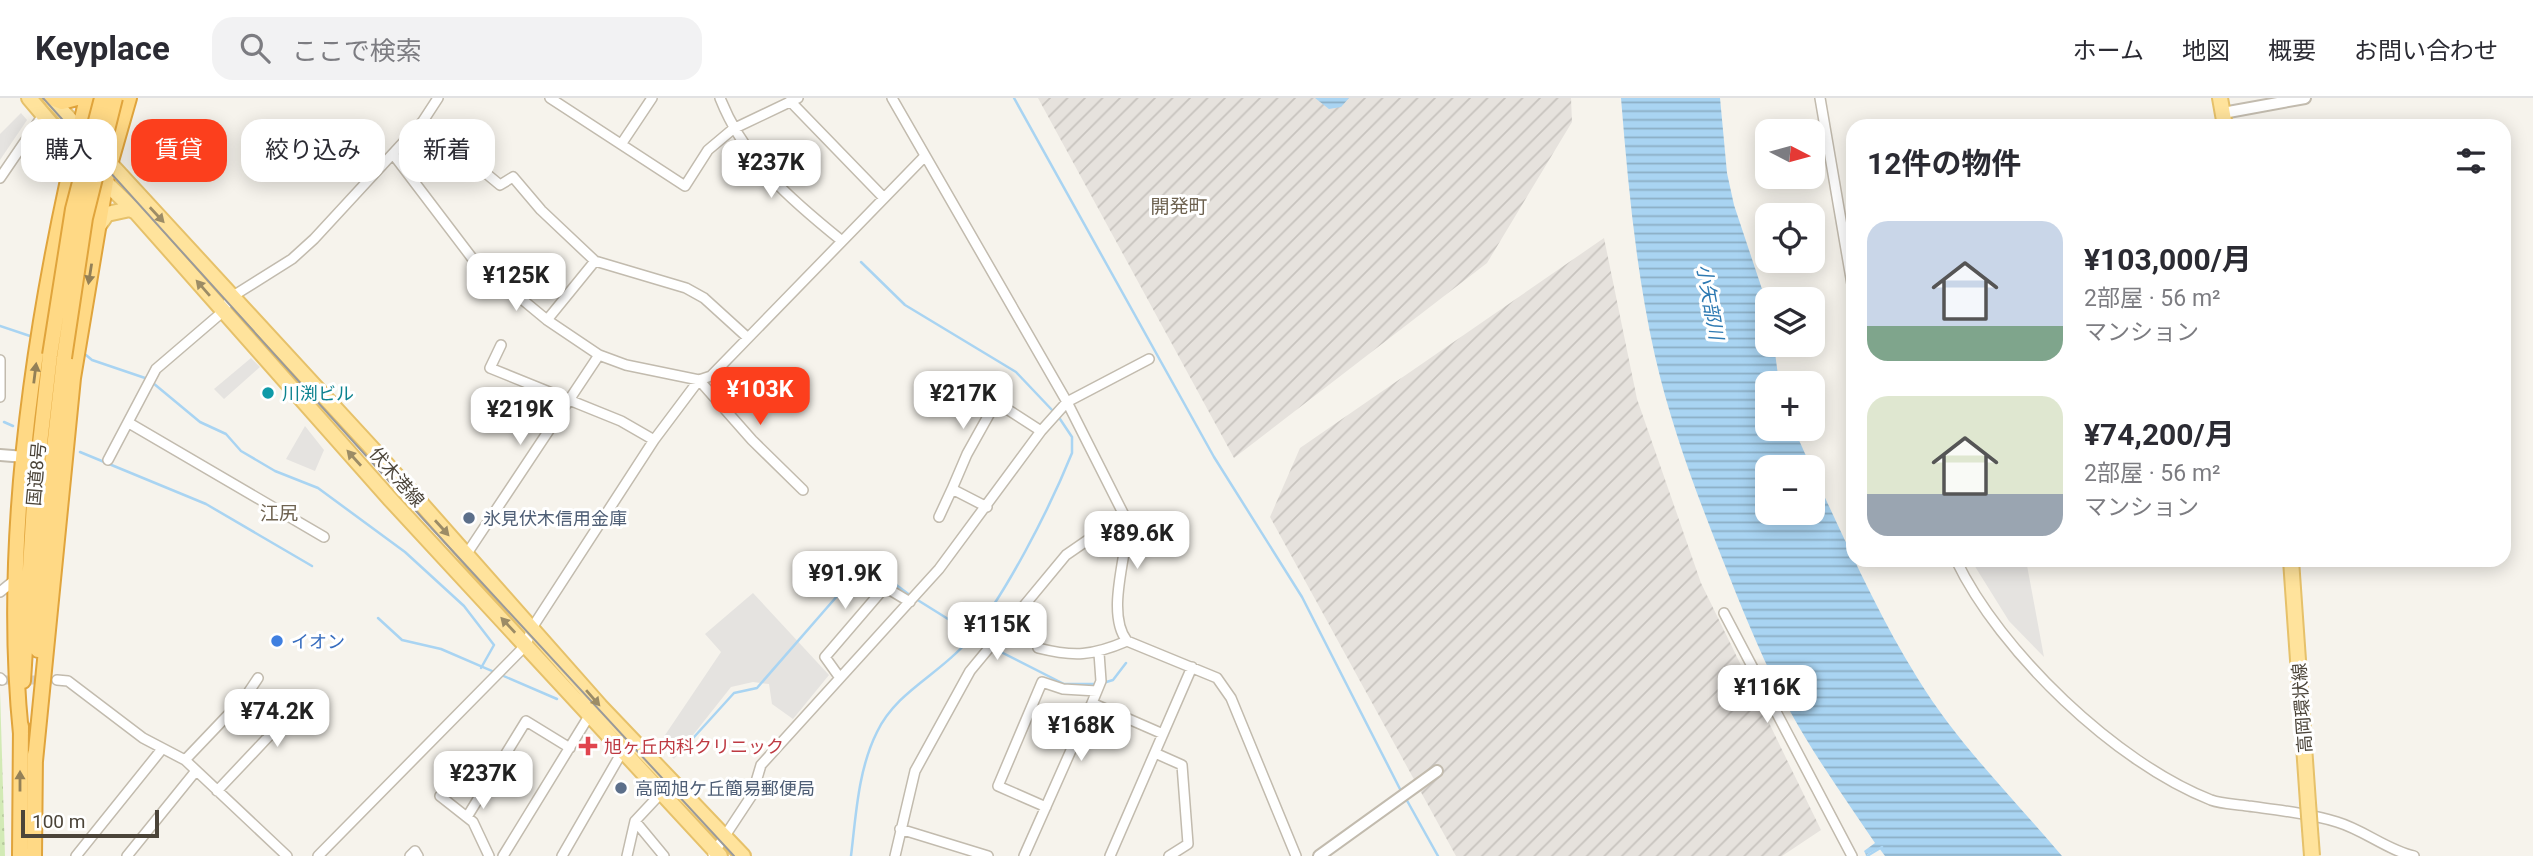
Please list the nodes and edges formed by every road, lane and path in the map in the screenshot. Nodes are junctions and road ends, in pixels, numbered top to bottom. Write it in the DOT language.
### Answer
graph roads {
  1 [pos="29,98"];
  2 [pos="51,98"];
  3 [pos="77,98"];
  4 [pos="87,98"];
  5 [pos="102,98"];
  6 [pos="114,98"];
  7 [pos="129,98"];
  8 [pos="438,98"];
  9 [pos="550,98"];
  10 [pos="653,98"];
  11 [pos="720,98"];
  12 [pos="892,98"];
  13 [pos="1820,98"];
  14 [pos="2220,98"];
  15 [pos="2305,98"];
  16 [pos="794,100"];
  17 [pos="43,115"];
  18 [pos="46,119"];
  19 [pos="70,119"];
  20 [pos="82,119"];
  21 [pos="424,119"];
  22 [pos="2224,119"];
  23 [pos="2228,119"];
  24 [pos="733,129"];
  25 [pos="117,140"];
  26 [pos="622,143"];
  27 [pos="399,147"];
  28 [pos="393,154"];
  29 [pos="925,156"];
  30 [pos="117,172"];
  31 [pos="0,177"];
  32 [pos="495,181"];
  33 [pos="68,182"];
  34 [pos="106,183"];
  35 [pos="884,198"];
  36 [pos="136,212"];
  37 [pos="97,228"];
  38 [pos="842,240"];
  39 [pos="1846,249"];
  40 [pos="595,261"];
  41 [pos="233,296"];
  42 [pos="222,310"];
  43 [pos="547,320"];
  44 [pos="748,338"];
  45 [pos="501,345"];
  46 [pos="599,355"];
  47 [pos="57,356"];
  48 [pos="1149,359"];
  49 [pos="0,360"];
  50 [pos="699,380"];
  51 [pos="0,397"];
  52 [pos="570,400"];
  53 [pos="1067,402"];
  54 [pos="129,423"];
  55 [pos="1041,431"];
  56 [pos="654,440"];
  57 [pos="0,455"];
  58 [pos="25,457"];
  59 [pos="108,460"];
  60 [pos="952,489"];
  61 [pos="803,490"];
  62 [pos="986,507"];
  63 [pos="1124,515"];
  64 [pos="939,517"];
  65 [pos="324,537"];
  66 [pos="466,555"];
  67 [pos="1961,567"];
  68 [pos="2291,567"];
  69 [pos="16,579"];
  70 [pos="0,593"];
  71 [pos="910,602"];
  72 [pos="1724,613"];
  73 [pos="532,628"];
  74 [pos="1127,641"];
  75 [pos="526,646"];
  76 [pos="1038,648"];
  77 [pos="1099,653"];
  78 [pos="1192,667"];
  79 [pos="258,678"];
  80 [pos="841,678"];
  81 [pos="57,680"];
  82 [pos="1097,691"];
  83 [pos="1092,703"];
  84 [pos="238,706"];
  85 [pos="589,716"];
  86 [pos="21,734"];
  87 [pos="1163,734"];
  88 [pos="570,748"];
  89 [pos="162,749"];
  90 [pos="622,752"];
  91 [pos="1155,753"];
  92 [pos="185,760"];
  93 [pos="35,761"];
  94 [pos="1437,771"];
  95 [pos="195,772"];
  96 [pos="674,780"];
  97 [pos="217,791"];
  98 [pos="662,792"];
  99 [pos="440,796"];
  100 [pos="1046,807"];
  101 [pos="467,817"];
  102 [pos="635,821"];
  103 [pos="900,829"];
  104 [pos="725,837"];
  105 [pos="34,849"];
  106 [pos="20,853"];
  107 [pos="715,854"];
  108 [pos="76,856"];
  109 [pos="127,856"];
  110 [pos="287,856"];
  111 [pos="317,856"];
  112 [pos="410,856"];
  113 [pos="418,856"];
  114 [pos="489,856"];
  115 [pos="503,856"];
  116 [pos="562,856"];
  117 [pos="627,856"];
  118 [pos="664,856"];
  119 [pos="743,856"];
  120 [pos="895,856"];
  121 [pos="988,856"];
  122 [pos="1024,856"];
  123 [pos="1110,856"];
  124 [pos="1169,856"];
  125 [pos="1296,856"];
  126 [pos="1319,856"];
  127 [pos="1852,856"];
  128 [pos="2312,856"];
  129 [pos="2414,856"];
  1 -- 17 [label="main road, 伏木港線"];
  2 -- 3 [label="highway"];
  2 -- 19 [label="main road, 伏木港線"];
  4 -- 20 [label="highway"];
  5 -- 47 [label="highway, 国道8号, bridge"];
  6 -- 47 [label="highway, 国道8号, bridge"];
  7 -- 25 [label="highway"];
  8 -- 21 [label="street"];
  9 -- 26 [label="street"];
  10 -- 26 [label="street"];
  11 -- 24 [label="street"];
  12 -- 29 [label="street"];
  13 -- 39 [label="street"];
  14 -- 22 [label="main road"];
  15 -- 23 [label="street"];
  16 -- 24 [label="street"];
  16 -- 35 [label="street"];
  17 -- 18 [label="main road, 伏木港線"];
  17 -- 31 [label="street"];
  24 -- 26 [label="street"];
  24 -- 38 [label="street"];
  27 -- 28 [label="street"];
  28 -- 41 [label="street"];
  28 -- 43 [label="street"];
  29 -- 35 [label="street"];
  29 -- 53 [label="street"];
  30 -- 41 [label="main road, 伏木港線, one-way"];
  32 -- 40 [label="street"];
  58 -- 33 [label="highway, one-way"];
  34 -- 36 [label="main road, 伏木港線"];
  34 -- 37 [label="highway"];
  35 -- 38 [label="street"];
  36 -- 37 [label="main road"];
  42 -- 36 [label="main road, 伏木港線, one-way"];
  37 -- 93 [label="highway, one-way"];
  38 -- 44 [label="street"];
  40 -- 43 [label="street"];
  40 -- 44 [label="street"];
  41 -- 42 [label="street"];
  41 -- 66 [label="main road, 伏木港線, one-way"];
  42 -- 54 [label="street"];
  75 -- 42 [label="main road, 伏木港線, one-way"];
  43 -- 46 [label="street"];
  44 -- 50 [label="street"];
  45 -- 52 [label="street"];
  46 -- 50 [label="street"];
  46 -- 52 [label="street"];
  47 -- 86 [label="highway, 国道8号"];
  47 -- 93 [label="highway, 国道8号"];
  48 -- 53 [label="street"];
  49 -- 51 [label="street"];
  50 -- 56 [label="street"];
  50 -- 61 [label="street"];
  52 -- 56 [label="street"];
  52 -- 66 [label="street"];
  53 -- 55 [label="street"];
  53 -- 63 [label="street"];
  54 -- 59 [label="street"];
  54 -- 65 [label="street"];
  55 -- 60 [label="street"];
  55 -- 62 [label="street"];
  56 -- 73 [label="street"];
  57 -- 58 [label="street"];
  58 -- 69 [label="highway"];
  60 -- 62 [label="street"];
  60 -- 64 [label="street"];
  62 -- 71 [label="street"];
  63 -- 74 [label="street"];
  63 -- 103 [label="street"];
  66 -- 73 [label="main road, 伏木港線"];
  67 -- 129 [label="street"];
  68 -- 128 [label="main road, 高岡環状線, bridge"];
  69 -- 70 [label="street"];
  69 -- 86 [label="highway"];
  71 -- 80 [label="street"];
  71 -- 80 [label="street"];
  72 -- 127 [label="street"];
  73 -- 75 [label="street"];
  73 -- 96 [label="main road, 伏木港線, one-way"];
  74 -- 77 [label="street"];
  74 -- 78 [label="street"];
  75 -- 85 [label="main road, 伏木港線"];
  75 -- 111 [label="street"];
  76 -- 77 [label="street"];
  77 -- 82 [label="street"];
  78 -- 87 [label="street"];
  78 -- 125 [label="street"];
  79 -- 84 [label="street"];
  80 -- 104 [label="street"];
  81 -- 89 [label="street"];
  82 -- 83 [label="street"];
  82 -- 100 [label="street"];
  83 -- 87 [label="street"];
  83 -- 100 [label="street"];
  84 -- 92 [label="street"];
  84 -- 97 [label="street"];
  85 -- 88 [label="street"];
  85 -- 90 [label="main road, 伏木港線"];
  106 -- 86 [label="highway, 国道8号, one-way"];
  87 -- 91 [label="street"];
  88 -- 101 [label="street"];
  88 -- 115 [label="street"];
  89 -- 92 [label="street"];
  89 -- 108 [label="street"];
  90 -- 98 [label="main road, 伏木港線"];
  90 -- 116 [label="street"];
  91 -- 123 [label="street"];
  91 -- 124 [label="street"];
  92 -- 95 [label="street"];
  93 -- 105 [label="highway, 国道8号"];
  94 -- 126 [label="street"];
  95 -- 97 [label="street"];
  95 -- 109 [label="street"];
  96 -- 98 [label="street"];
  96 -- 104 [label="main road, 伏木港線"];
  97 -- 110 [label="street"];
  98 -- 102 [label="street"];
  98 -- 107 [label="main road, 伏木港線"];
  99 -- 101 [label="street"];
  100 -- 122 [label="street"];
  101 -- 114 [label="street"];
  102 -- 117 [label="street"];
  102 -- 118 [label="street"];
  103 -- 120 [label="street"];
  103 -- 121 [label="street"];
  104 -- 107 [label="street"];
  104 -- 119 [label="main road, 伏木港線"];
  112 -- 113 [label="street"];
}
